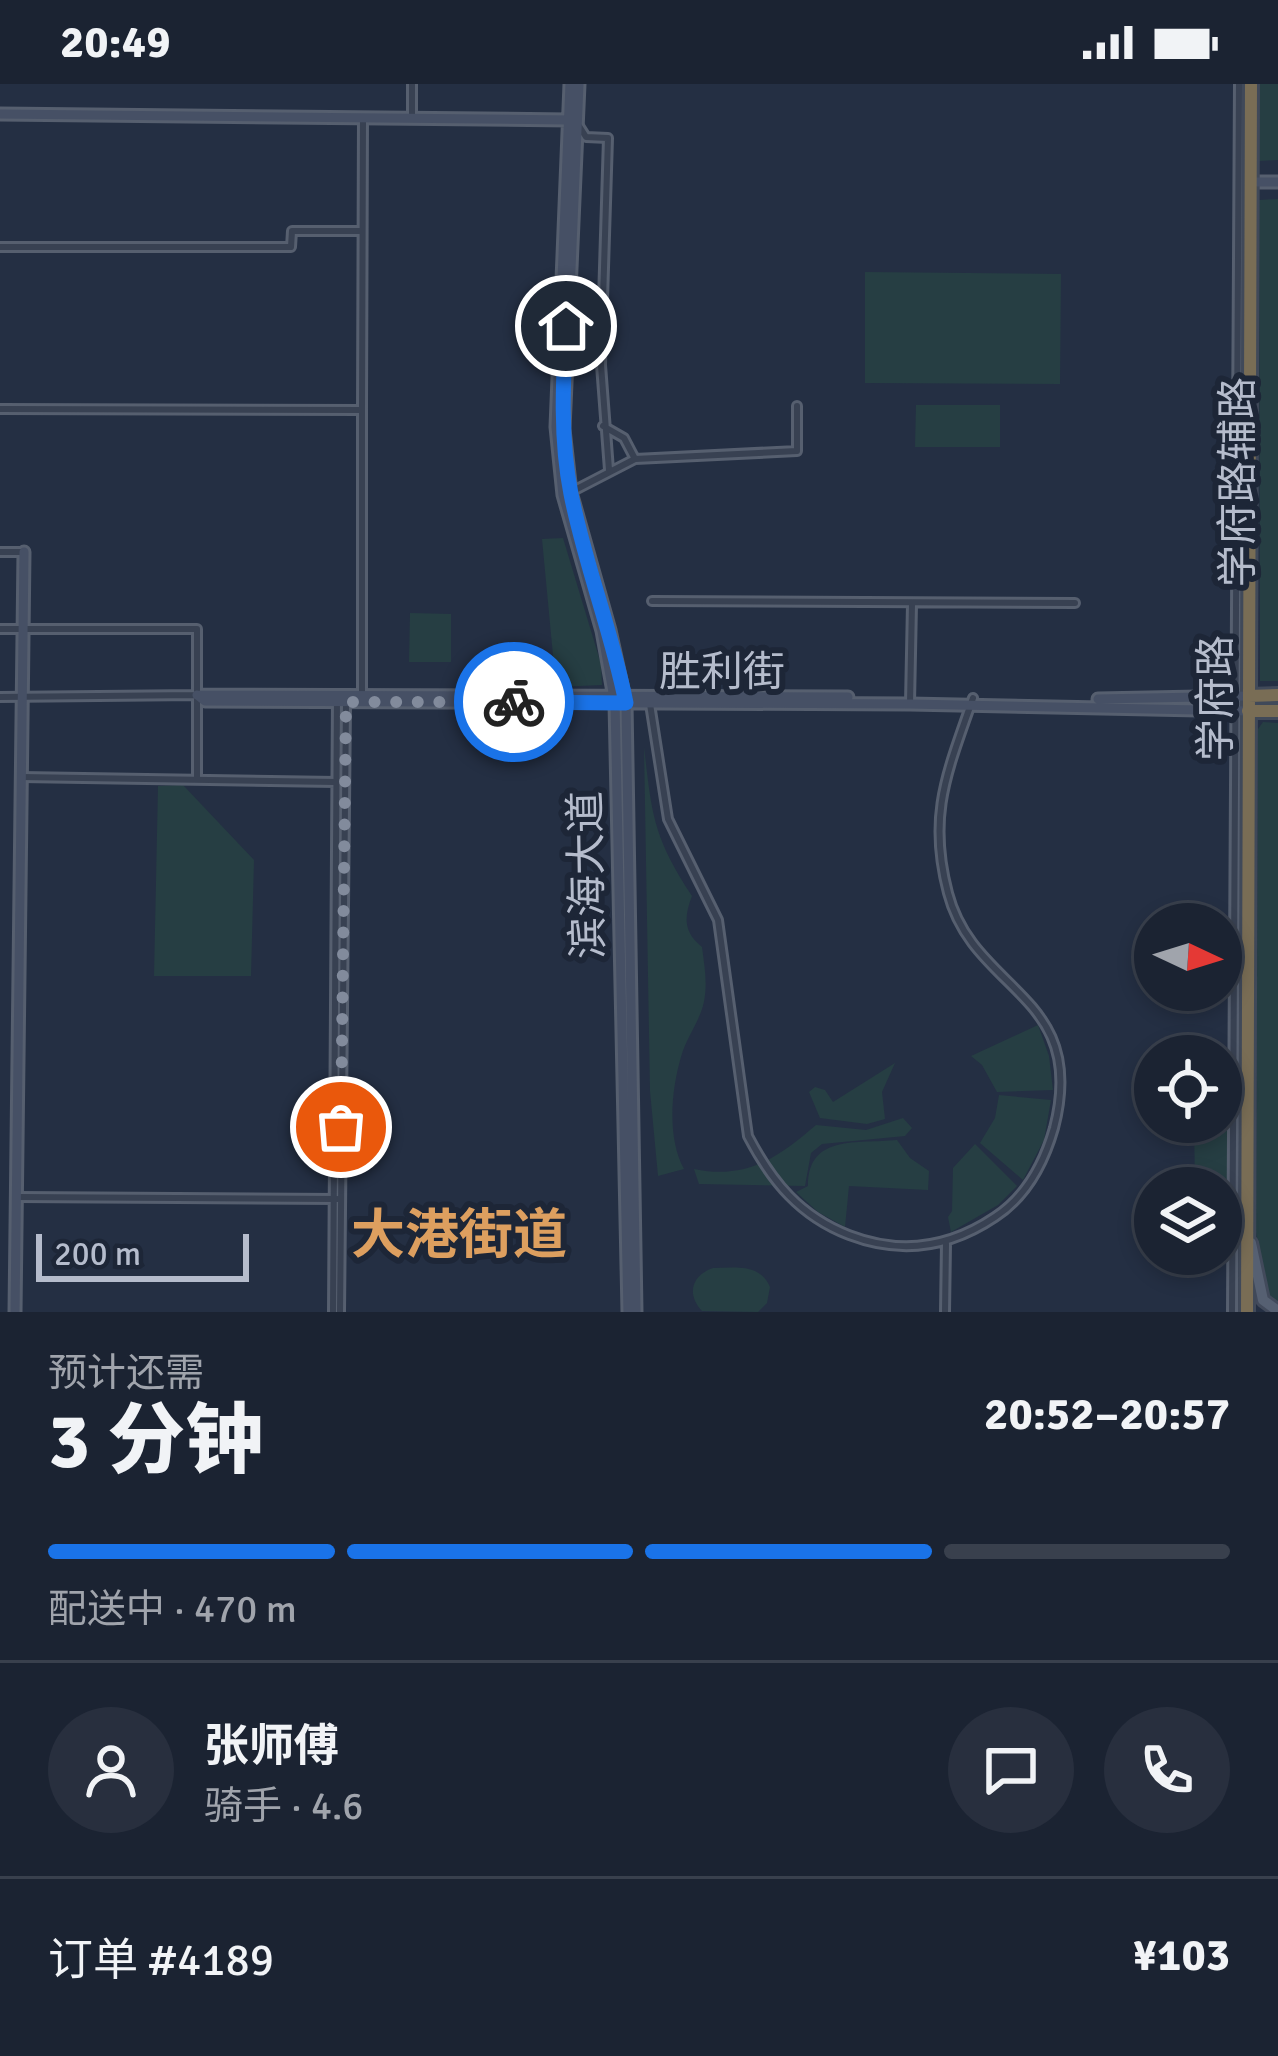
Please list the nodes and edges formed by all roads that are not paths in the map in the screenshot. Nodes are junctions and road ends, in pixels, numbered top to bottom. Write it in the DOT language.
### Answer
graph roads {
  1 [pos="412,84"];
  2 [pos="570,84"];
  3 [pos="579,84"];
  4 [pos="1238,84"];
  5 [pos="1251,84"];
  6 [pos="0,114"];
  7 [pos="363,117"];
  8 [pos="412,117"];
  9 [pos="573,121"];
  10 [pos="1251,182"];
  11 [pos="1278,182"];
  12 [pos="362,231"];
  13 [pos="0,247"];
  14 [pos="797,406"];
  15 [pos="0,410"];
  16 [pos="362,410"];
  17 [pos="603,426"];
  18 [pos="635,459"];
  19 [pos="609,470"];
  20 [pos="571,492"];
  21 [pos="0,552"];
  22 [pos="26,552"];
  23 [pos="652,602"];
  24 [pos="1075,603"];
  25 [pos="912,604"];
  26 [pos="0,629"];
  27 [pos="25,629"];
  28 [pos="197,695"];
  29 [pos="1278,695"];
  30 [pos="0,697"];
  31 [pos="24,697"];
  32 [pos="341,698"];
  33 [pos="362,698"];
  34 [pos="620,700"];
  35 [pos="910,701"];
  36 [pos="972,701"];
  37 [pos="1242,703"];
  38 [pos="650,704"];
  39 [pos="1278,711"];
  40 [pos="24,777"];
  41 [pos="197,778"];
  42 [pos="341,782"];
  43 [pos="19,1197"];
  44 [pos="337,1200"];
  45 [pos="1247,1229"];
  46 [pos="946,1242"];
  47 [pos="1264,1306"];
  48 [pos="1278,1311"];
  49 [pos="18,1312"];
  50 [pos="337,1312"];
  51 [pos="632,1312"];
  52 [pos="945,1312"];
  53 [pos="1232,1312"];
  54 [pos="1246,1312"];
  1 -- 8 [label="street"];
  2 -- 9 [label="street, 滨海大道"];
  3 -- 9 [label="street, 滨海大道"];
  4 -- 37 [label="street, 学府路辅路"];
  5 -- 10 [label="highway, 学府路"];
  6 -- 7 [label="street"];
  7 -- 8 [label="street"];
  7 -- 12 [label="street"];
  8 -- 9 [label="street"];
  9 -- 17 [label="street"];
  9 -- 20 [label="street, 滨海大道"];
  9 -- 34 [label="street, 滨海大道"];
  10 -- 11 [label="street"];
  10 -- 37 [label="highway, 学府路"];
  12 -- 13 [label="street"];
  12 -- 16 [label="street"];
  14 -- 18 [label="street"];
  15 -- 16 [label="street"];
  16 -- 33 [label="street"];
  17 -- 18 [label="street"];
  17 -- 19 [label="street"];
  18 -- 19 [label="street"];
  19 -- 20 [label="street"];
  20 -- 34 [label="street, 滨海大道"];
  21 -- 22 [label="street"];
  22 -- 27 [label="street"];
  23 -- 25 [label="street"];
  24 -- 25 [label="street"];
  25 -- 35 [label="street"];
  26 -- 27 [label="street"];
  27 -- 28 [label="street"];
  27 -- 31 [label="street"];
  28 -- 31 [label="street, 胜利街"];
  28 -- 32 [label="street, 胜利街"];
  28 -- 41 [label="street"];
  29 -- 37 [label="highway"];
  30 -- 31 [label="street, 胜利街"];
  31 -- 40 [label="street"];
  32 -- 33 [label="street, 胜利街"];
  32 -- 42 [label="street"];
  33 -- 34 [label="street, 胜利街"];
  34 -- 35 [label="street, 胜利街"];
  34 -- 38 [label="street, 胜利街"];
  34 -- 51 [label="street, 滨海大道"];
  34 -- 51 [label="street, 滨海大道"];
  35 -- 36 [label="street, 胜利街"];
  35 -- 38 [label="street, 胜利街"];
  36 -- 37 [label="street, 胜利街"];
  36 -- 46 [label="street"];
  37 -- 39 [label="highway"];
  37 -- 45 [label="highway, 学府路"];
  37 -- 53 [label="street, 学府路辅路"];
  38 -- 46 [label="street"];
  40 -- 41 [label="street"];
  40 -- 43 [label="street"];
  41 -- 42 [label="street"];
  42 -- 44 [label="street"];
  43 -- 44 [label="street"];
  43 -- 49 [label="street"];
  44 -- 50 [label="street"];
  45 -- 47 [label="main road"];
  45 -- 54 [label="highway, 学府路"];
  46 -- 52 [label="street"];
  47 -- 48 [label="main road"];
}
